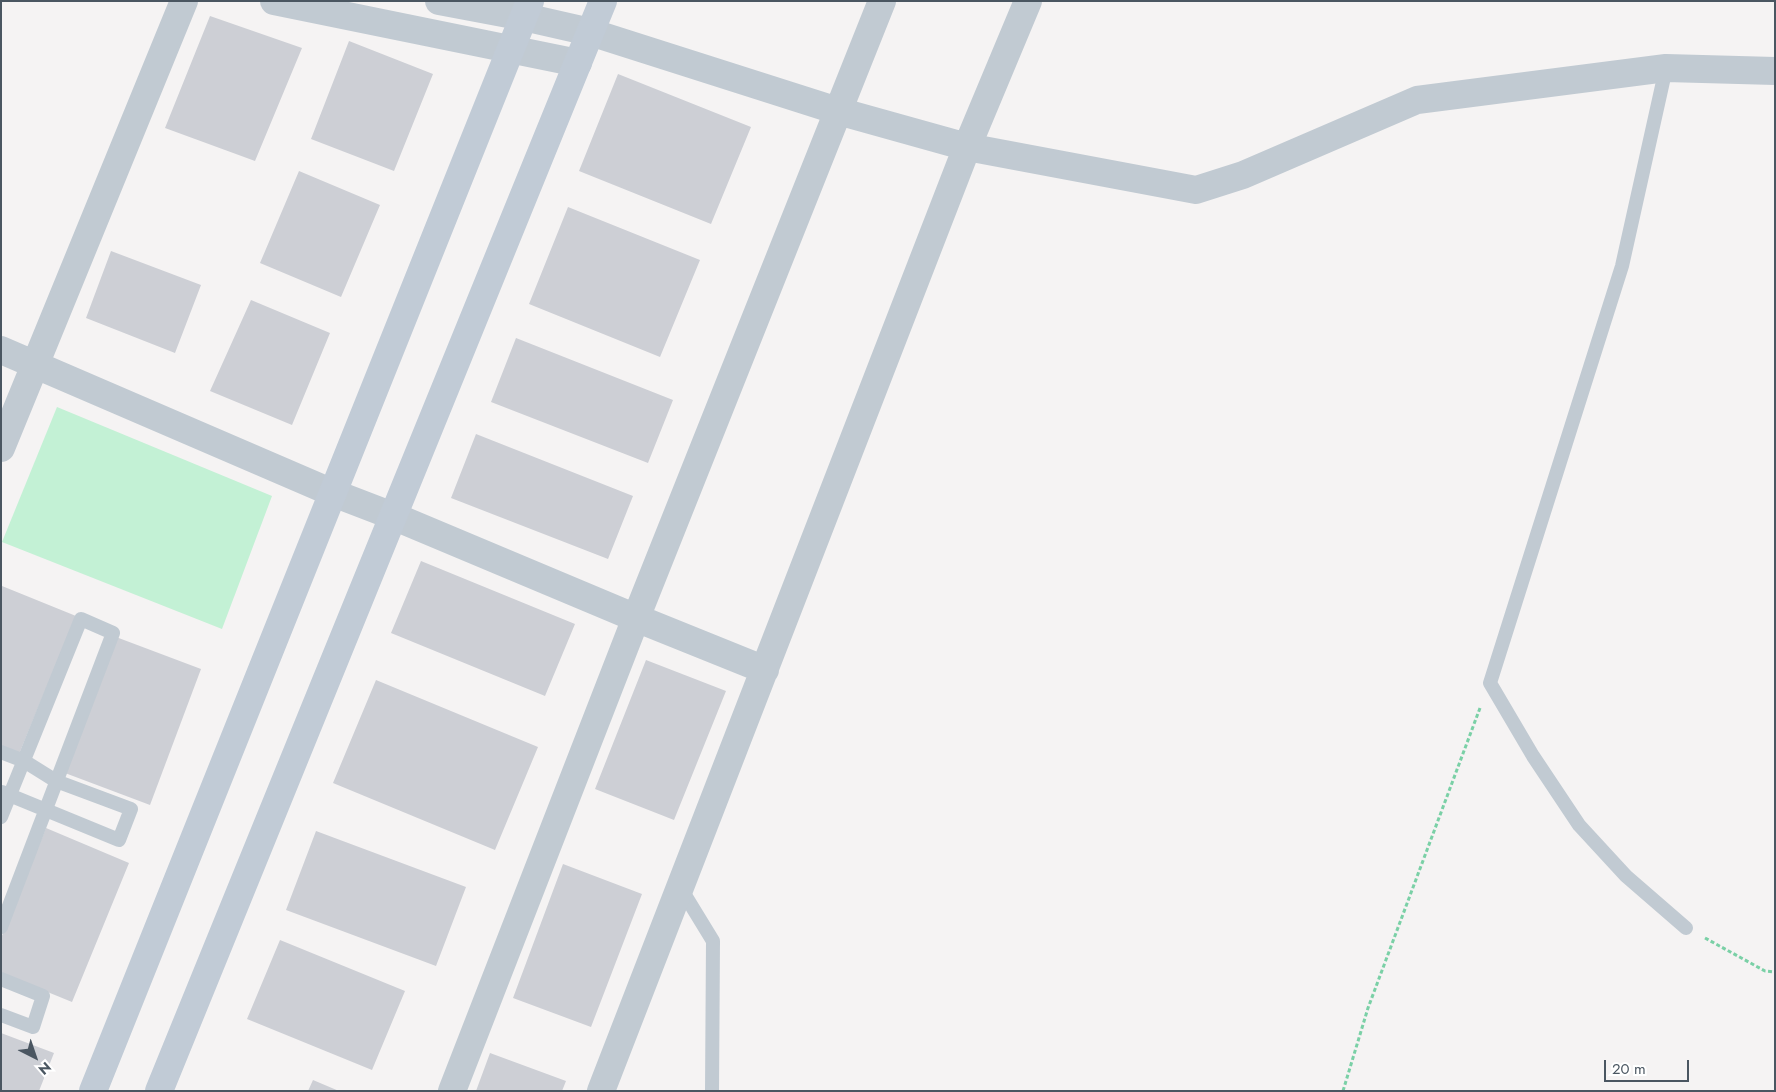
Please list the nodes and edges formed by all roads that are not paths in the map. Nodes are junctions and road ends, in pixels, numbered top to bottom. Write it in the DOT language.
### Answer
graph roads {
  1 [pos="184,1"];
  2 [pos="274,1"];
  3 [pos="439,1"];
  4 [pos="602,1"];
  5 [pos="882,1"];
  6 [pos="1028,1"];
  7 [pos="527,9"];
  8 [pos="590,32"];
  9 [pos="510,48"];
  10 [pos="578,63"];
  11 [pos="1666,68"];
  12 [pos="1775,71"];
  13 [pos="838,111"];
  14 [pos="967,147"];
  15 [pos="1,350"];
  16 [pos="35,365"];
  17 [pos="1,448"];
  18 [pos="333,493"];
  19 [pos="393,516"];
  20 [pos="636,618"];
  21 [pos="765,670"];
  22 [pos="1,752"];
  23 [pos="24,760"];
  24 [pos="56,781"];
  25 [pos="6,794"];
  26 [pos="45,811"];
  27 [pos="1,817"];
  28 [pos="680,887"];
  29 [pos="1,927"];
  30 [pos="1686,928"];
  31 [pos="1,978"];
  32 [pos="1,1015"];
  33 [pos="93,1091"];
  34 [pos="159,1091"];
  35 [pos="452,1091"];
  36 [pos="601,1091"];
  37 [pos="712,1091"];
  1 -- 16 [label="street"];
  2 -- 9 [label="street"];
  3 -- 7 [label="street"];
  4 -- 8 [label="main road"];
  5 -- 13 [label="street"];
  6 -- 14 [label="street"];
  7 -- 8 [label="street"];
  7 -- 9 [label="main road"];
  8 -- 10 [label="main road"];
  8 -- 13 [label="street"];
  9 -- 10 [label="street"];
  9 -- 18 [label="main road"];
  10 -- 19 [label="main road"];
  11 -- 12 [label="street"];
  11 -- 14 [label="street"];
  11 -- 30 [label="lane"];
  13 -- 14 [label="street"];
  13 -- 20 [label="street"];
  14 -- 21 [label="street"];
  15 -- 16 [label="street"];
  16 -- 17 [label="street"];
  16 -- 18 [label="street"];
  18 -- 19 [label="street"];
  18 -- 33 [label="main road"];
  19 -- 20 [label="street"];
  19 -- 34 [label="main road"];
  20 -- 21 [label="street"];
  20 -- 35 [label="street"];
  21 -- 28 [label="street"];
  22 -- 23 [label="lane"];
  23 -- 24 [label="lane"];
  23 -- 24 [label="lane"];
  23 -- 25 [label="lane"];
  24 -- 26 [label="lane"];
  24 -- 26 [label="lane"];
  25 -- 26 [label="lane"];
  25 -- 27 [label="lane"];
  26 -- 29 [label="lane"];
  28 -- 36 [label="street"];
  28 -- 37 [label="lane"];
  31 -- 32 [label="lane"];
}
